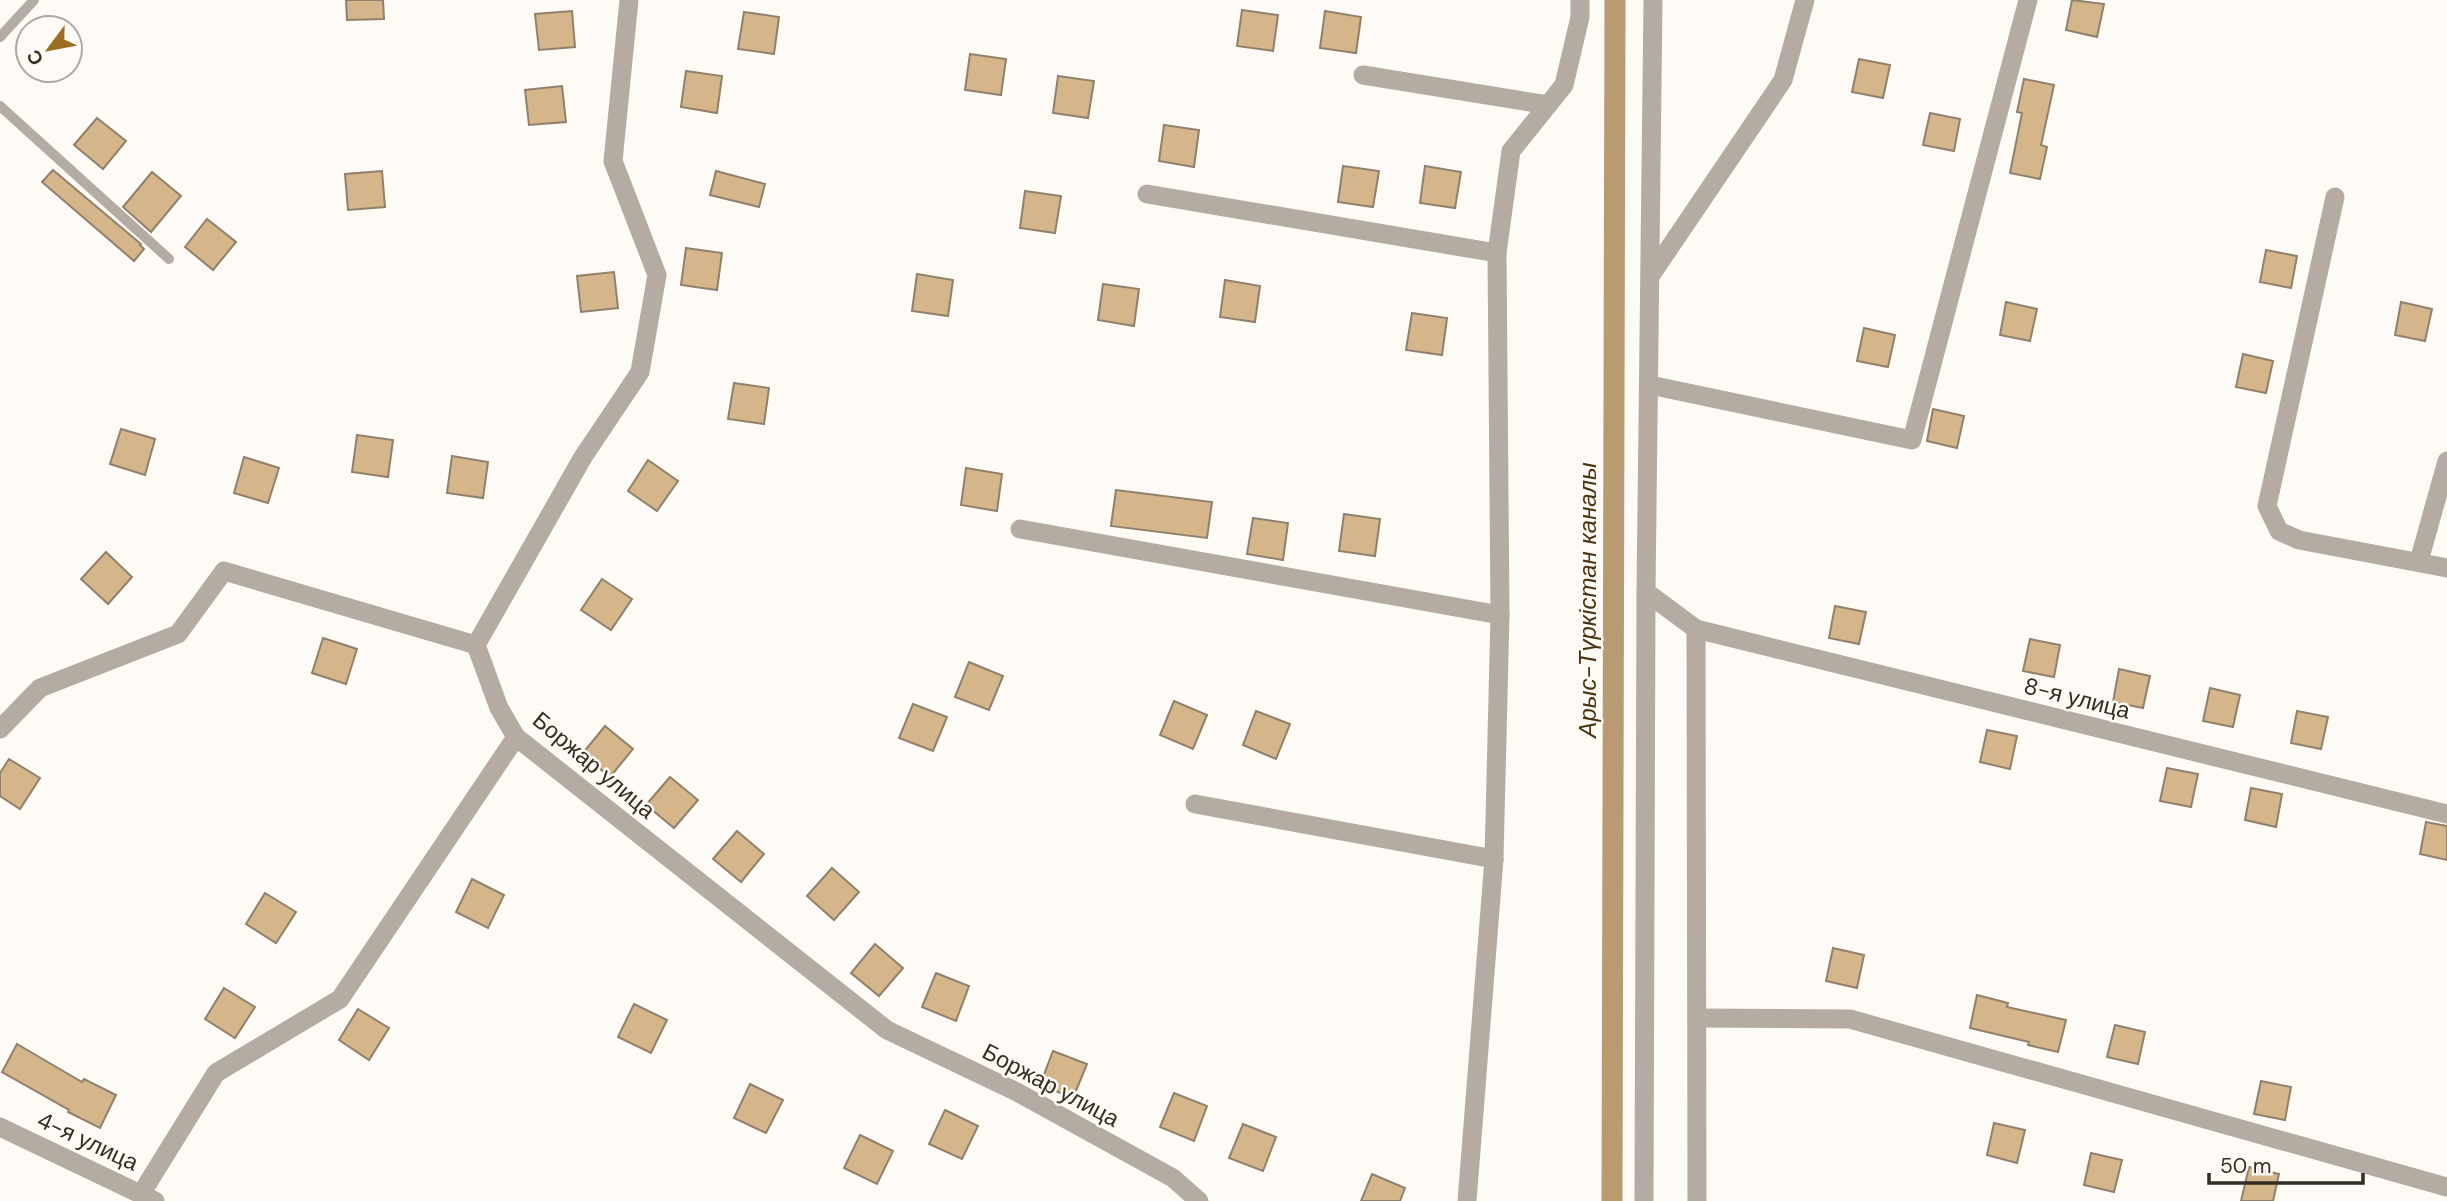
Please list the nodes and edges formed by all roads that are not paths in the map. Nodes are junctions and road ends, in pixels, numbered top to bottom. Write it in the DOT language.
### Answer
graph roads {
  1 [pos="34,0"];
  2 [pos="629,0"];
  3 [pos="1580,0"];
  4 [pos="1653,0"];
  5 [pos="1805,0"];
  6 [pos="2028,0"];
  7 [pos="0,37"];
  8 [pos="1363,75"];
  9 [pos="1548,104"];
  10 [pos="0,106"];
  11 [pos="1147,194"];
  12 [pos="2335,197"];
  13 [pos="1497,253"];
  14 [pos="169,259"];
  15 [pos="1651,275"];
  16 [pos="1650,385"];
  17 [pos="2447,461"];
  18 [pos="1020,528"];
  19 [pos="2419,561"];
  20 [pos="2447,568"];
  21 [pos="1646,592"];
  22 [pos="1500,615"];
  23 [pos="1696,629"];
  24 [pos="476,645"];
  25 [pos="0,729"];
  26 [pos="516,737"];
  27 [pos="1195,804"];
  28 [pos="2447,814"];
  29 [pos="1494,859"];
  30 [pos="1697,1018"];
  31 [pos="0,1127"];
  32 [pos="2447,1187"];
  33 [pos="148,1197"];
  34 [pos="1199,1201"];
  35 [pos="1467,1201"];
  36 [pos="1644,1201"];
  37 [pos="1697,1201"];
  1 -- 7 [label="lane"];
  2 -- 24 [label="street"];
  3 -- 9 [label="street"];
  4 -- 15 [label="street"];
  5 -- 15 [label="street"];
  6 -- 16 [label="street"];
  8 -- 9 [label="street"];
  9 -- 13 [label="street"];
  10 -- 14 [label="lane"];
  11 -- 13 [label="street"];
  12 -- 19 [label="street"];
  13 -- 22 [label="street"];
  15 -- 16 [label="street"];
  16 -- 21 [label="street"];
  17 -- 19 [label="street"];
  18 -- 22 [label="street"];
  19 -- 20 [label="street"];
  21 -- 23 [label="street"];
  21 -- 36 [label="street"];
  22 -- 29 [label="street"];
  23 -- 28 [label="street, 8-я улица"];
  23 -- 30 [label="street"];
  24 -- 25 [label="street"];
  24 -- 26 [label="street, Боржар улица"];
  26 -- 33 [label="street"];
  26 -- 34 [label="street, Боржар улица"];
  27 -- 29 [label="street"];
  29 -- 35 [label="street"];
  30 -- 32 [label="street"];
  30 -- 37 [label="street"];
  31 -- 33 [label="street, 4-я улица"];
}
